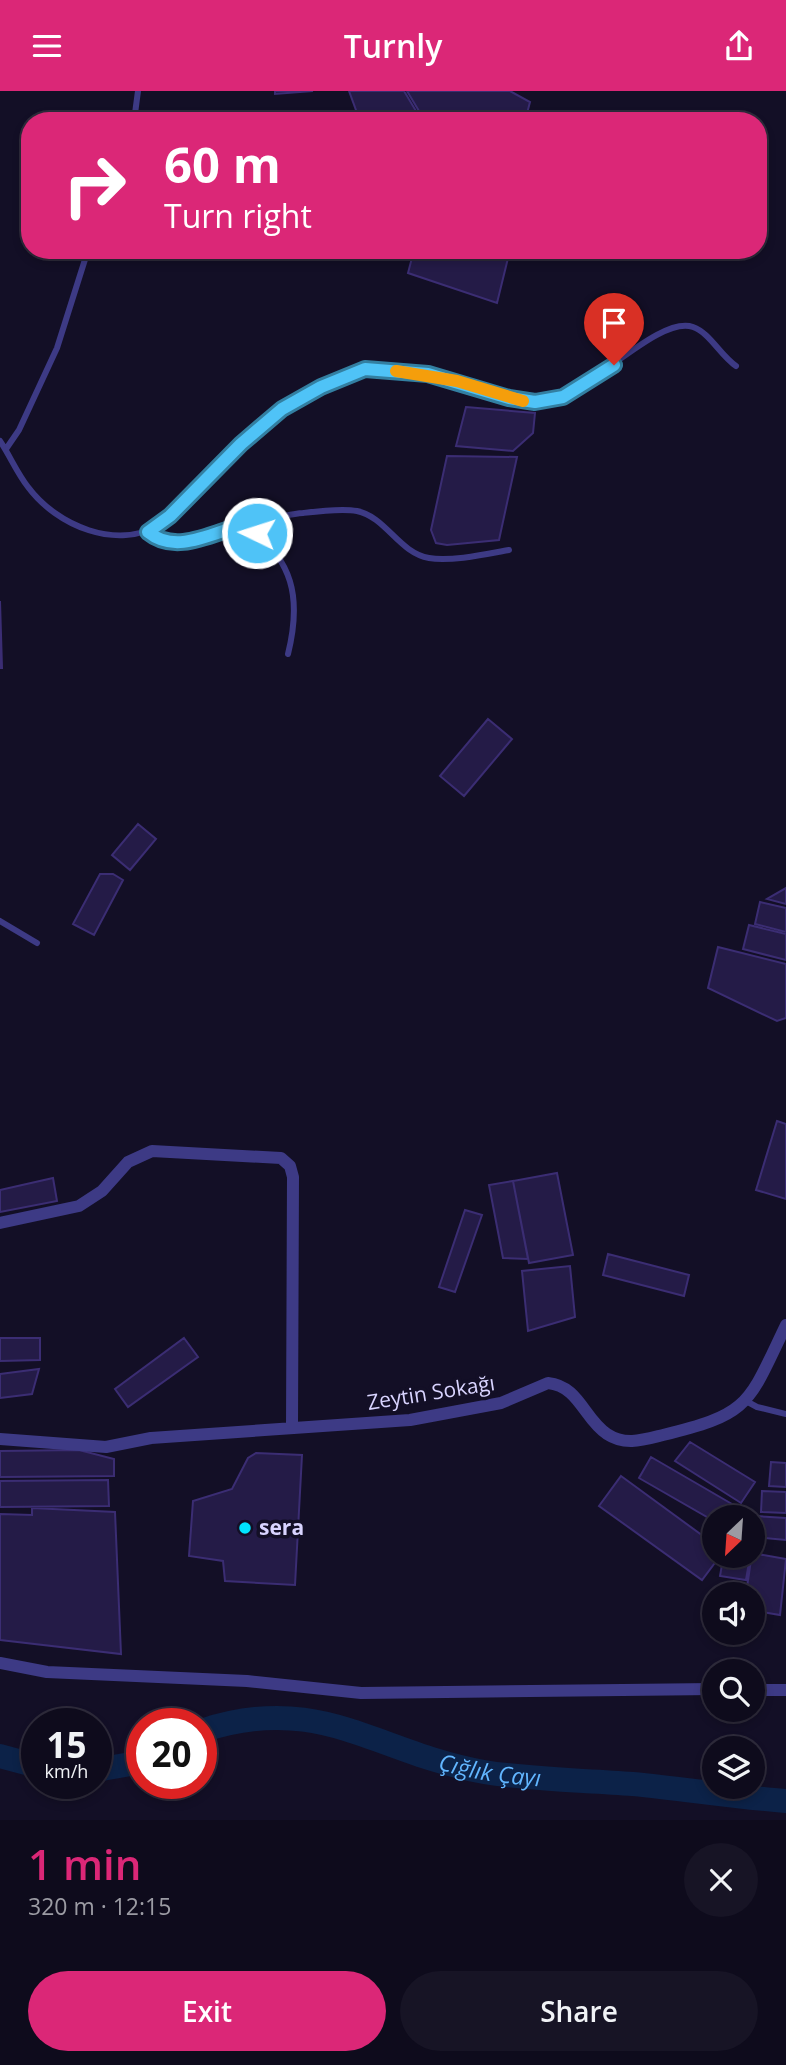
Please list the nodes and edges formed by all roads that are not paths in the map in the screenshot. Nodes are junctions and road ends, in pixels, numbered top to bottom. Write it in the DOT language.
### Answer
graph roads {
  1 [pos="138,91"];
  2 [pos="135,112"];
  3 [pos="85,259"];
  4 [pos="736,366"];
  5 [pos="0,441"];
  6 [pos="6,449"];
  7 [pos="246,524"];
  8 [pos="148,532"];
  9 [pos="509,550"];
  10 [pos="288,654"];
  11 [pos="0,921"];
  12 [pos="37,943"];
  13 [pos="0,1223"];
  14 [pos="786,1325"];
  15 [pos="746,1401"];
  16 [pos="786,1414"];
  17 [pos="292,1428"];
  18 [pos="0,1439"];
  19 [pos="0,1664"];
  20 [pos="702,1689"];
  21 [pos="765,1690"];
  22 [pos="786,1690"];
  1 -- 2 [label="lane"];
  3 -- 6 [label="lane"];
  4 -- 8 [label="lane"];
  5 -- 6 [label="lane"];
  6 -- 8 [label="lane"];
  7 -- 8 [label="lane"];
  7 -- 9 [label="lane"];
  7 -- 10 [label="lane"];
  11 -- 12 [label="lane"];
  13 -- 17 [label="street"];
  14 -- 15 [label="street, Zeytin Sokağı"];
  15 -- 16 [label="lane"];
  15 -- 17 [label="street, Zeytin Sokağı"];
  17 -- 18 [label="street, Zeytin Sokağı"];
  19 -- 20 [label="street"];
  21 -- 22 [label="street"];
}
